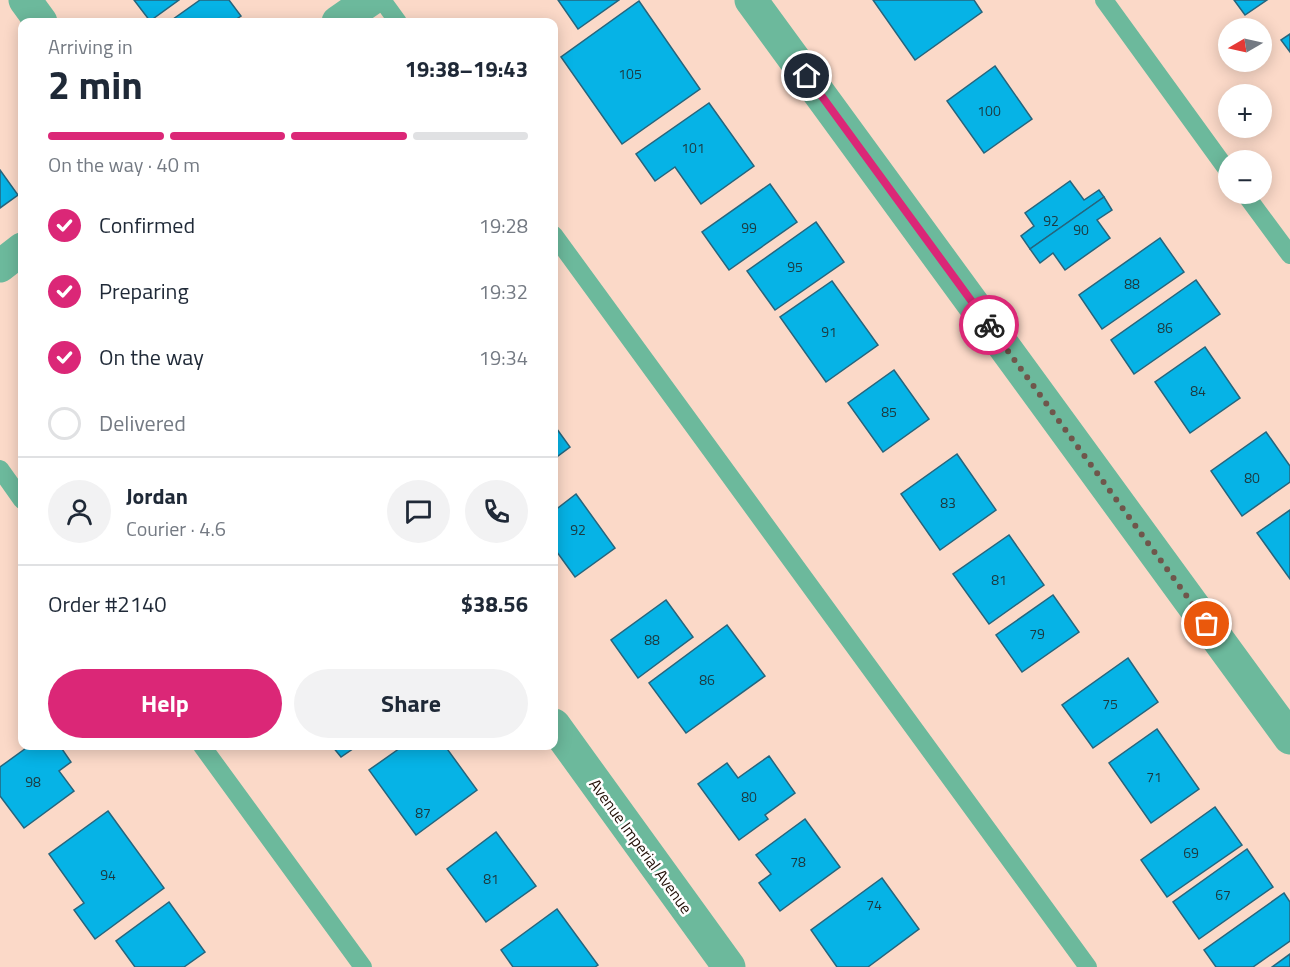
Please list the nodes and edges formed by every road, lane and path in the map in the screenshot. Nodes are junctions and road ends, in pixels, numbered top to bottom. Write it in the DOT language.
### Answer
graph roads {
  1 [pos="25,0"];
  2 [pos="370,0"];
  3 [pos="382,0"];
  4 [pos="751,0"];
  5 [pos="1104,0"];
  6 [pos="38,18"];
  7 [pos="344,18"];
  8 [pos="395,18"];
  9 [pos="1218,157"];
  10 [pos="1252,204"];
  11 [pos="558,240"];
  12 [pos="18,252"];
  13 [pos="1290,255"];
  14 [pos="0,266"];
  15 [pos="0,469"];
  16 [pos="18,494"];
  17 [pos="558,731"];
  18 [pos="1290,738"];
  19 [pos="205,750"];
  20 [pos="363,967"];
  21 [pos="729,967"];
  22 [pos="1088,967"];
  1 -- 6 [label="street"];
  2 -- 7 [label="street"];
  3 -- 8 [label="lane"];
  4 -- 18 [label="street"];
  5 -- 9 [label="lane"];
  10 -- 13 [label="lane"];
  11 -- 22 [label="lane"];
  12 -- 14 [label="street"];
  15 -- 16 [label="lane"];
  17 -- 21 [label="street, Avenue Imperial Avenue"];
  19 -- 20 [label="lane"];
}
